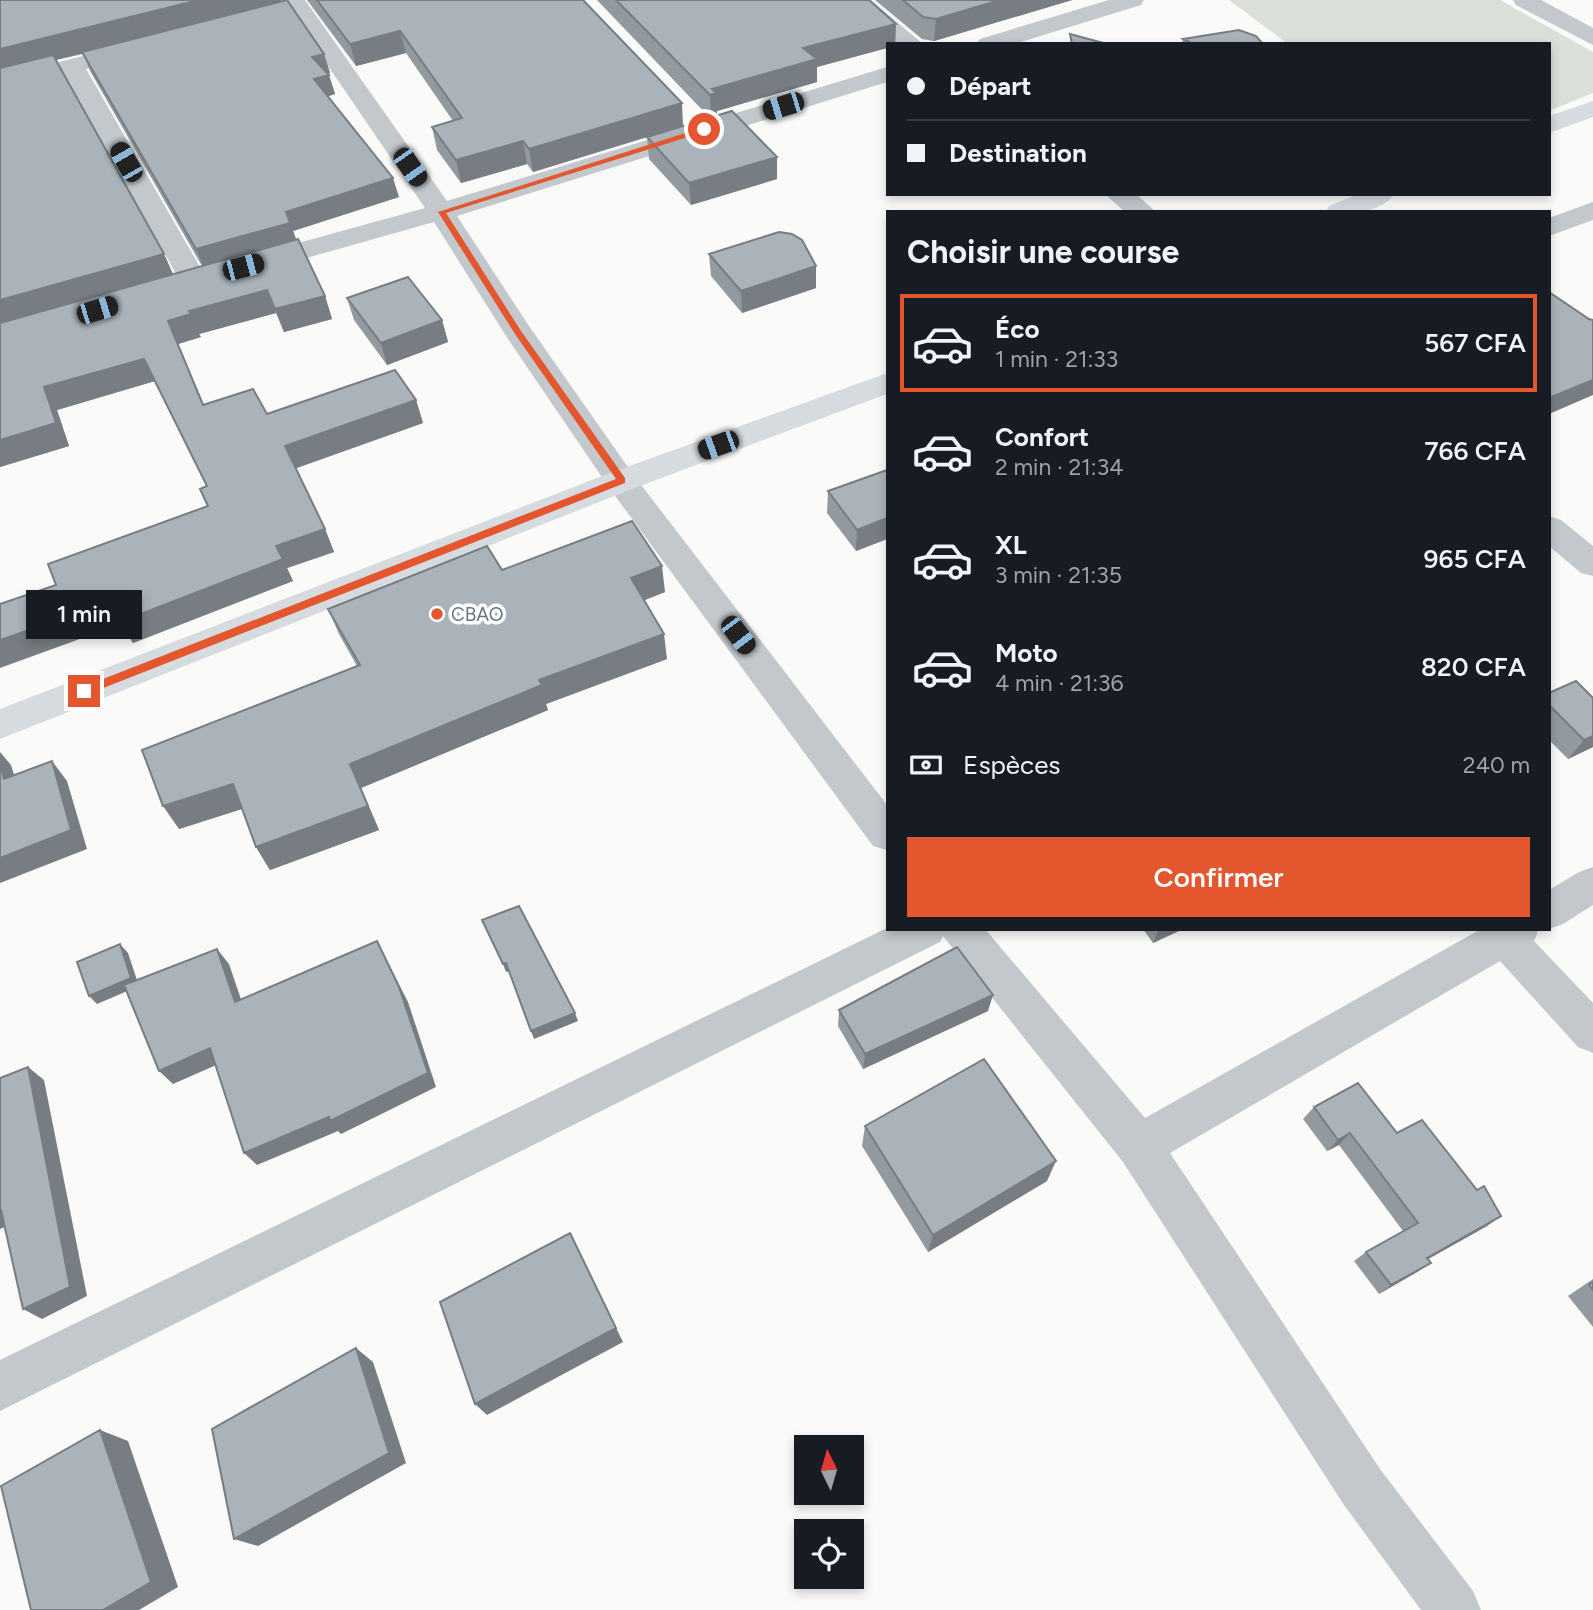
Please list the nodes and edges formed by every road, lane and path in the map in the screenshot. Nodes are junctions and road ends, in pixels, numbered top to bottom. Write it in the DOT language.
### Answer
graph roads {
  1 [pos="857,0"];
  2 [pos="1133,0"];
  3 [pos="1524,0"];
  4 [pos="289,8"];
  5 [pos="1593,38"];
  6 [pos="166,42"];
  7 [pos="909,42"];
  8 [pos="995,42"];
  9 [pos="72,66"];
  10 [pos="886,74"];
  11 [pos="0,84"];
  12 [pos="1593,108"];
  13 [pos="1551,124"];
  14 [pos="1121,196"];
  15 [pos="1376,196"];
  16 [pos="1140,210"];
  17 [pos="1344,210"];
  18 [pos="1593,210"];
  19 [pos="442,212"];
  20 [pos="1551,227"];
  21 [pos="194,281"];
  22 [pos="168,289"];
  23 [pos="886,383"];
  24 [pos="621,481"];
  25 [pos="1551,530"];
  26 [pos="1593,564"];
  27 [pos="0,724"];
  28 [pos="886,833"];
  29 [pos="1593,884"];
  30 [pos="1551,910"];
  31 [pos="922,931"];
  32 [pos="962,931"];
  33 [pos="1512,934"];
  34 [pos="1593,1033"];
  35 [pos="1139,1146"];
  36 [pos="0,1386"];
  37 [pos="1454,1610"];
  1 -- 7 [label="street"];
  2 -- 8 [label="street"];
  3 -- 5 [label="street"];
  4 -- 19 [label="street"];
  6 -- 9 [label="street"];
  9 -- 11 [label="street"];
  9 -- 21 [label="street"];
  10 -- 19 [label="street"];
  12 -- 13 [label="main road"];
  14 -- 16 [label="street"];
  15 -- 17 [label="main road"];
  18 -- 20 [label="street"];
  19 -- 21 [label="street"];
  19 -- 24 [label="street"];
  21 -- 22 [label="street"];
  23 -- 24 [label="main road"];
  24 -- 27 [label="main road"];
  24 -- 28 [label="street"];
  25 -- 26 [label="street"];
  29 -- 30 [label="street"];
  31 -- 36 [label="street"];
  32 -- 35 [label="street"];
  33 -- 34 [label="street"];
  33 -- 35 [label="street"];
  35 -- 37 [label="street"];
}
